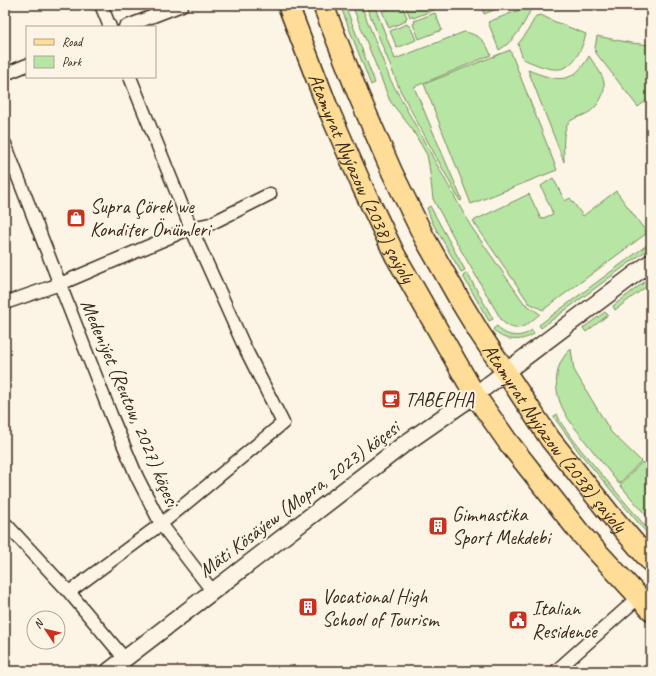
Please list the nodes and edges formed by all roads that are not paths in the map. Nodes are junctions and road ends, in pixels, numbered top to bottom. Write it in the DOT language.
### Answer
graph roads {
  1 [pos="101,5"];
  2 [pos="182,5"];
  3 [pos="288,5"];
  4 [pos="324,5"];
  5 [pos="110,26"];
  6 [pos="128,26"];
  7 [pos="26,66"];
  8 [pos="5,74"];
  9 [pos="130,78"];
  10 [pos="5,144"];
  11 [pos="9,163"];
  12 [pos="270,194"];
  13 [pos="191,228"];
  14 [pos="651,262"];
  15 [pos="60,284"];
  16 [pos="5,303"];
  17 [pos="506,372"];
  18 [pos="475,395"];
  19 [pos="5,524"];
  20 [pos="161,524"];
  21 [pos="651,562"];
  22 [pos="69,592"];
  23 [pos="213,592"];
  24 [pos="645,604"];
  25 [pos="125,659"];
  26 [pos="109,671"];
  27 [pos="556,671"];
  1 -- 5 [label="street"];
  2 -- 6 [label="street"];
  3 -- 18 [label="main road, Atamyrat Nyýazow (2038) şaýoly"];
  4 -- 17 [label="main road, Atamyrat Nyýazow (2038) şaýoly"];
  7 -- 8 [label="street"];
  9 -- 13 [label="street"];
  10 -- 11 [label="street, Medeniýet (Reutow, 2027) köçesi"];
  11 -- 15 [label="street, Medeniýet (Reutow, 2027) köçesi"];
  12 -- 13 [label="street, Medeniýet (Reutow, 2027) köçesi"];
  13 -- 15 [label="street, Medeniýet (Reutow, 2027) köçesi"];
  13 -- 20 [label="street"];
  14 -- 17 [label="street, Mäti Kösäýew (Mopra, 2023) köçesi"];
  15 -- 16 [label="street, Medeniýet (Reutow, 2027) köçesi"];
  15 -- 20 [label="street, Medeniýet (Reutow, 2027) köçesi"];
  17 -- 18 [label="street, Mäti Kösäýew (Mopra, 2023) köçesi"];
  17 -- 21 [label="main road, Atamyrat Nyýazow (2038) şaýoly"];
  18 -- 23 [label="street, Mäti Kösäýew (Mopra, 2023) köçesi"];
  18 -- 24 [label="main road, Atamyrat Nyýazow (2038) şaýoly"];
  19 -- 22 [label="street"];
  20 -- 22 [label="street"];
  20 -- 23 [label="street, Medeniýet (Reutow, 2027) köçesi"];
  22 -- 25 [label="street"];
  23 -- 25 [label="street, Mäti Kösäýew (Mopra, 2023) köçesi"];
  24 -- 27 [label="street"];
  25 -- 26 [label="street, Mäti Kösäýew (Mopra, 2023) köçesi"];
}
